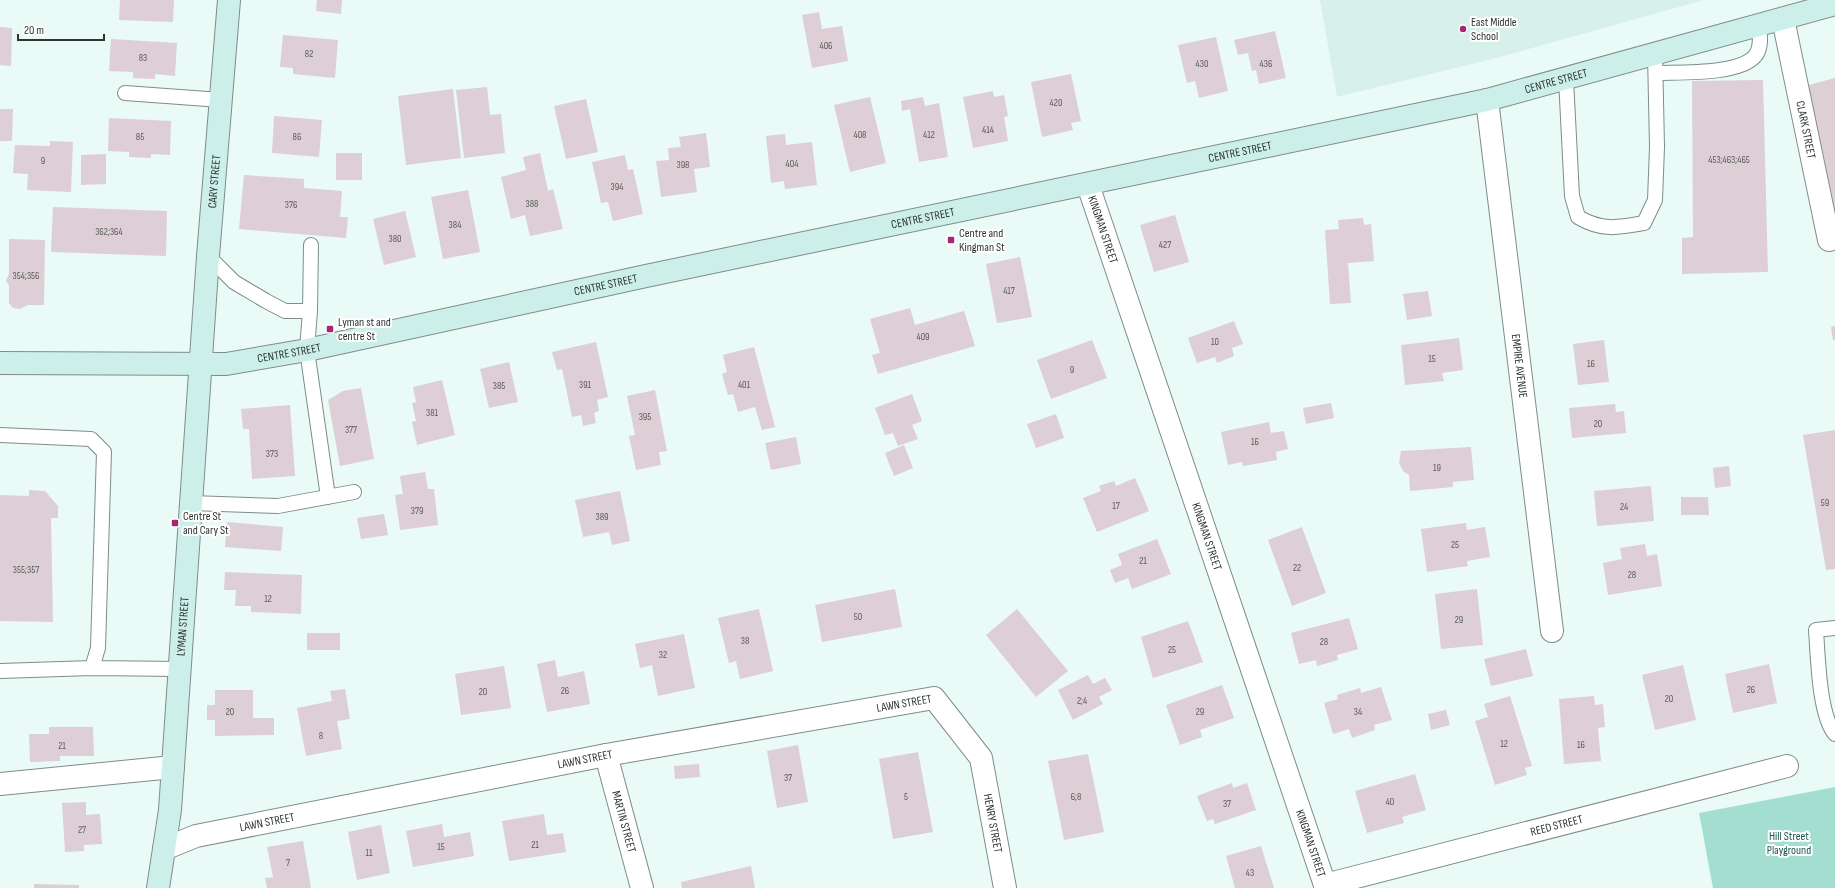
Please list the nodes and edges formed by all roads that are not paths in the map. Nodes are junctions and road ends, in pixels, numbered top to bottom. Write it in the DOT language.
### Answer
graph roads {
  1 [pos="229,0"];
  2 [pos="1835,4"];
  3 [pos="1782,19"];
  4 [pos="1759,26"];
  5 [pos="1656,64"];
  6 [pos="1566,79"];
  7 [pos="125,93"];
  8 [pos="221,100"];
  9 [pos="1487,100"];
  10 [pos="1088,185"];
  11 [pos="1832,239"];
  12 [pos="311,245"];
  13 [pos="208,256"];
  14 [pos="310,311"];
  15 [pos="307,350"];
  16 [pos="0,363"];
  17 [pos="200,364"];
  18 [pos="0,435"];
  19 [pos="354,492"];
  20 [pos="328,497"];
  21 [pos="191,503"];
  22 [pos="1835,628"];
  23 [pos="1552,631"];
  24 [pos="92,668"];
  25 [pos="179,668"];
  26 [pos="0,671"];
  27 [pos="1835,734"];
  28 [pos="606,755"];
  29 [pos="981,758"];
  30 [pos="1787,766"];
  31 [pos="172,767"];
  32 [pos="0,784"];
  33 [pos="164,849"];
  34 [pos="1326,886"];
  35 [pos="158,888"];
  36 [pos="642,888"];
  37 [pos="1005,888"];
  1 -- 8 [label="main road, CARY STREET"];
  2 -- 3 [label="main road, CENTRE STREET"];
  3 -- 4 [label="main road, CENTRE STREET"];
  3 -- 11 [label="street, CLARK STREET"];
  4 -- 5 [label="main road, CENTRE STREET"];
  4 -- 5 [label="lane"];
  5 -- 6 [label="main road, CENTRE STREET"];
  5 -- 6 [label="lane"];
  6 -- 9 [label="main road, CENTRE STREET"];
  7 -- 8 [label="lane"];
  8 -- 13 [label="main road, CARY STREET"];
  9 -- 10 [label="main road, CENTRE STREET"];
  9 -- 23 [label="street, EMPIRE AVENUE"];
  10 -- 15 [label="main road, CENTRE STREET"];
  10 -- 34 [label="street, KINGMAN STREET"];
  12 -- 14 [label="lane"];
  13 -- 14 [label="lane"];
  13 -- 17 [label="main road, CARY STREET"];
  14 -- 15 [label="lane"];
  15 -- 17 [label="main road, CENTRE STREET"];
  15 -- 20 [label="lane"];
  16 -- 17 [label="main road, CENTRE STREET"];
  17 -- 21 [label="main road, LYMAN STREET"];
  18 -- 24 [label="lane"];
  19 -- 20 [label="lane"];
  20 -- 21 [label="lane"];
  21 -- 25 [label="main road, LYMAN STREET"];
  22 -- 27 [label="lane"];
  24 -- 25 [label="lane"];
  24 -- 26 [label="lane"];
  25 -- 31 [label="main road, LYMAN STREET"];
  28 -- 29 [label="street, LAWN STREET"];
  28 -- 33 [label="street, LAWN STREET"];
  28 -- 36 [label="street, MARTIN STREET"];
  29 -- 37 [label="street, HENRY STREET"];
  30 -- 34 [label="street, REED STREET"];
  31 -- 32 [label="street"];
  31 -- 33 [label="main road, LYMAN STREET"];
  33 -- 35 [label="main road, LYMAN STREET"];
}
